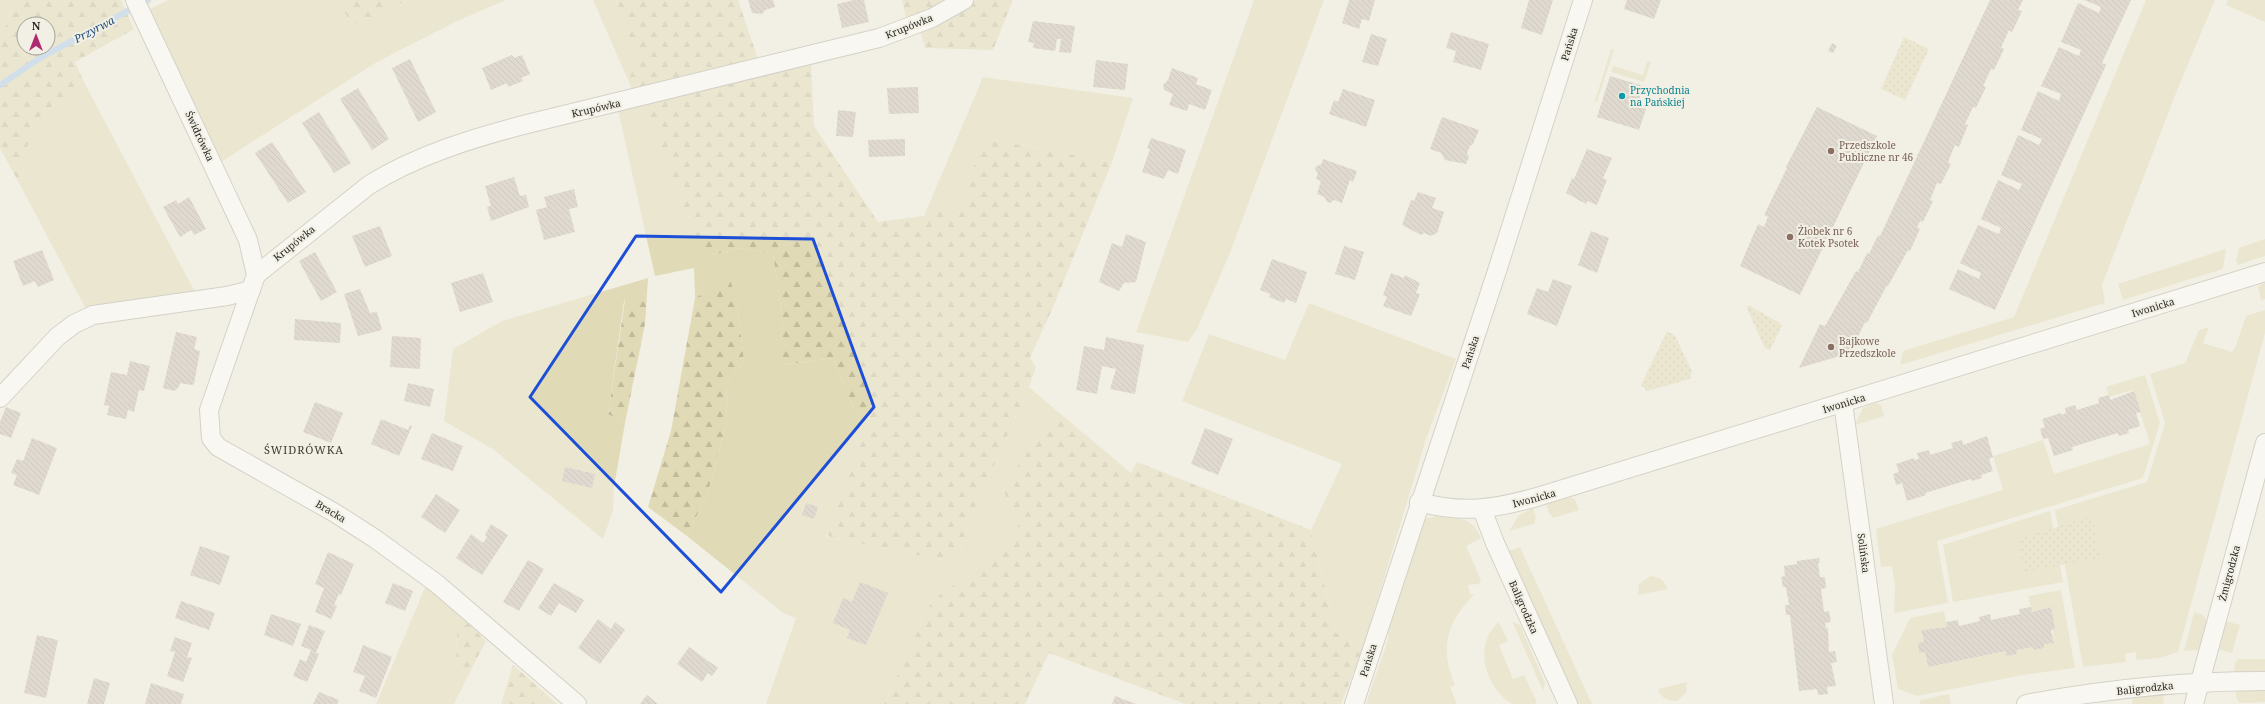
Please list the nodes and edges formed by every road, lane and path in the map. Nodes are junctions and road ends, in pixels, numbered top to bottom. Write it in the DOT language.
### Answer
graph roads {
  1 [pos="964,0"];
  2 [pos="1583,0"];
  3 [pos="139,7"];
  4 [pos="2265,272"];
  5 [pos="253,282"];
  6 [pos="0,398"];
  7 [pos="1843,403"];
  8 [pos="2265,443"];
  9 [pos="1419,502"];
  10 [pos="1482,509"];
  11 [pos="2265,681"];
  12 [pos="2200,682"];
  13 [pos="577,704"];
  14 [pos="1354,704"];
  15 [pos="1568,704"];
  16 [pos="1884,704"];
  17 [pos="2026,704"];
  18 [pos="2194,704"];
  1 -- 5 [label="street, Krupówka"];
  2 -- 9 [label="street, Pańska"];
  3 -- 5 [label="street, Świdrówka"];
  4 -- 7 [label="street, Iwonicka"];
  5 -- 6 [label="street"];
  5 -- 13 [label="street, Bracka"];
  7 -- 10 [label="street, Iwonicka"];
  7 -- 16 [label="street, Solińska"];
  8 -- 12 [label="street, Żmigrodzka"];
  9 -- 10 [label="street, Iwonicka"];
  9 -- 14 [label="street, Pańska"];
  10 -- 15 [label="street, Baligrodzka"];
  11 -- 12 [label="street, Baligrodzka"];
  12 -- 17 [label="street, Baligrodzka"];
  12 -- 18 [label="street, Żmigrodzka"];
}
